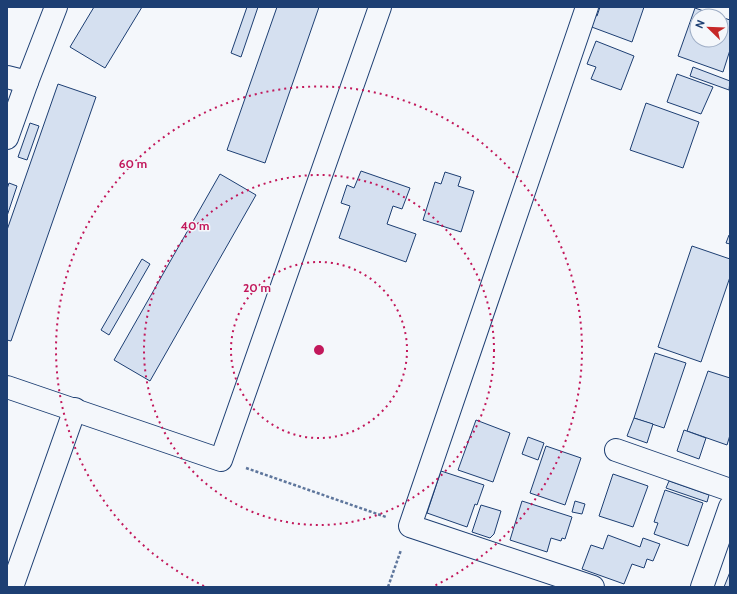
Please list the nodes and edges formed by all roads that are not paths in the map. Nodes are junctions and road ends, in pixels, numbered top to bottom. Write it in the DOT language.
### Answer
graph roads {
  1 [pos="56,7"];
  2 [pos="380,7"];
  3 [pos="586,7"];
  4 [pos="17,79"];
  5 [pos="7,138"];
  6 [pos="7,387"];
  7 [pos="75,409"];
  8 [pos="616,450"];
  9 [pos="730,490"];
  10 [pos="730,507"];
  11 [pos="12,587"];
  12 [pos="593,587"];
  13 [pos="702,587"];
  1 -- 4 [label="street"];
  2 -- 7 [label="street"];
  3 -- 12 [label="street"];
  4 -- 5 [label="street"];
  6 -- 7 [label="street"];
  7 -- 11 [label="street"];
  8 -- 9 [label="street"];
  10 -- 13 [label="street"];
}
